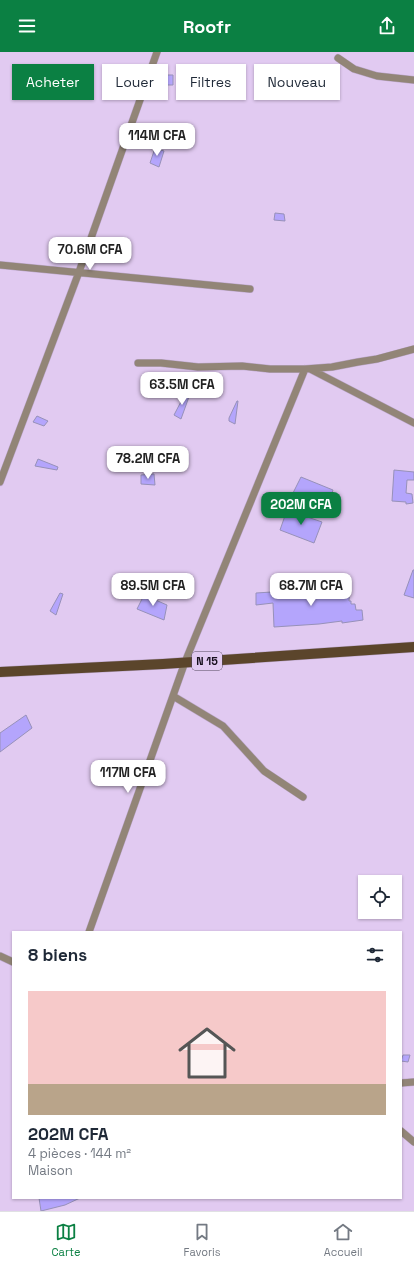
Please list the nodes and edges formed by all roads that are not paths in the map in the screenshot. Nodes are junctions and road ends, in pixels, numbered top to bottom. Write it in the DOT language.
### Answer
graph roads {
  1 [pos="157,52"];
  2 [pos="338,58"];
  3 [pos="414,80"];
  4 [pos="0,265"];
  5 [pos="79,272"];
  6 [pos="250,289"];
  7 [pos="414,349"];
  8 [pos="138,363"];
  9 [pos="307,369"];
  10 [pos="414,423"];
  11 [pos="0,482"];
  12 [pos="414,647"];
  13 [pos="185,662"];
  14 [pos="0,672"];
  15 [pos="173,696"];
  16 [pos="303,797"];
  17 [pos="89,931"];
  18 [pos="1,958"];
  19 [pos="12,962"];
  20 [pos="414,1082"];
  21 [pos="402,1083"];
  22 [pos="402,1132"];
  23 [pos="414,1142"];
  1 -- 5 [label="street"];
  2 -- 3 [label="street"];
  4 -- 5 [label="street"];
  5 -- 6 [label="street"];
  5 -- 11 [label="street"];
  7 -- 9 [label="street"];
  8 -- 9 [label="street"];
  9 -- 10 [label="street"];
  9 -- 13 [label="street"];
  12 -- 13 [label="main road, N 15"];
  13 -- 14 [label="main road, N 15"];
  13 -- 15 [label="street"];
  15 -- 16 [label="street"];
  15 -- 17 [label="street"];
  18 -- 19 [label="street"];
  20 -- 21 [label="street"];
  22 -- 23 [label="street"];
}
